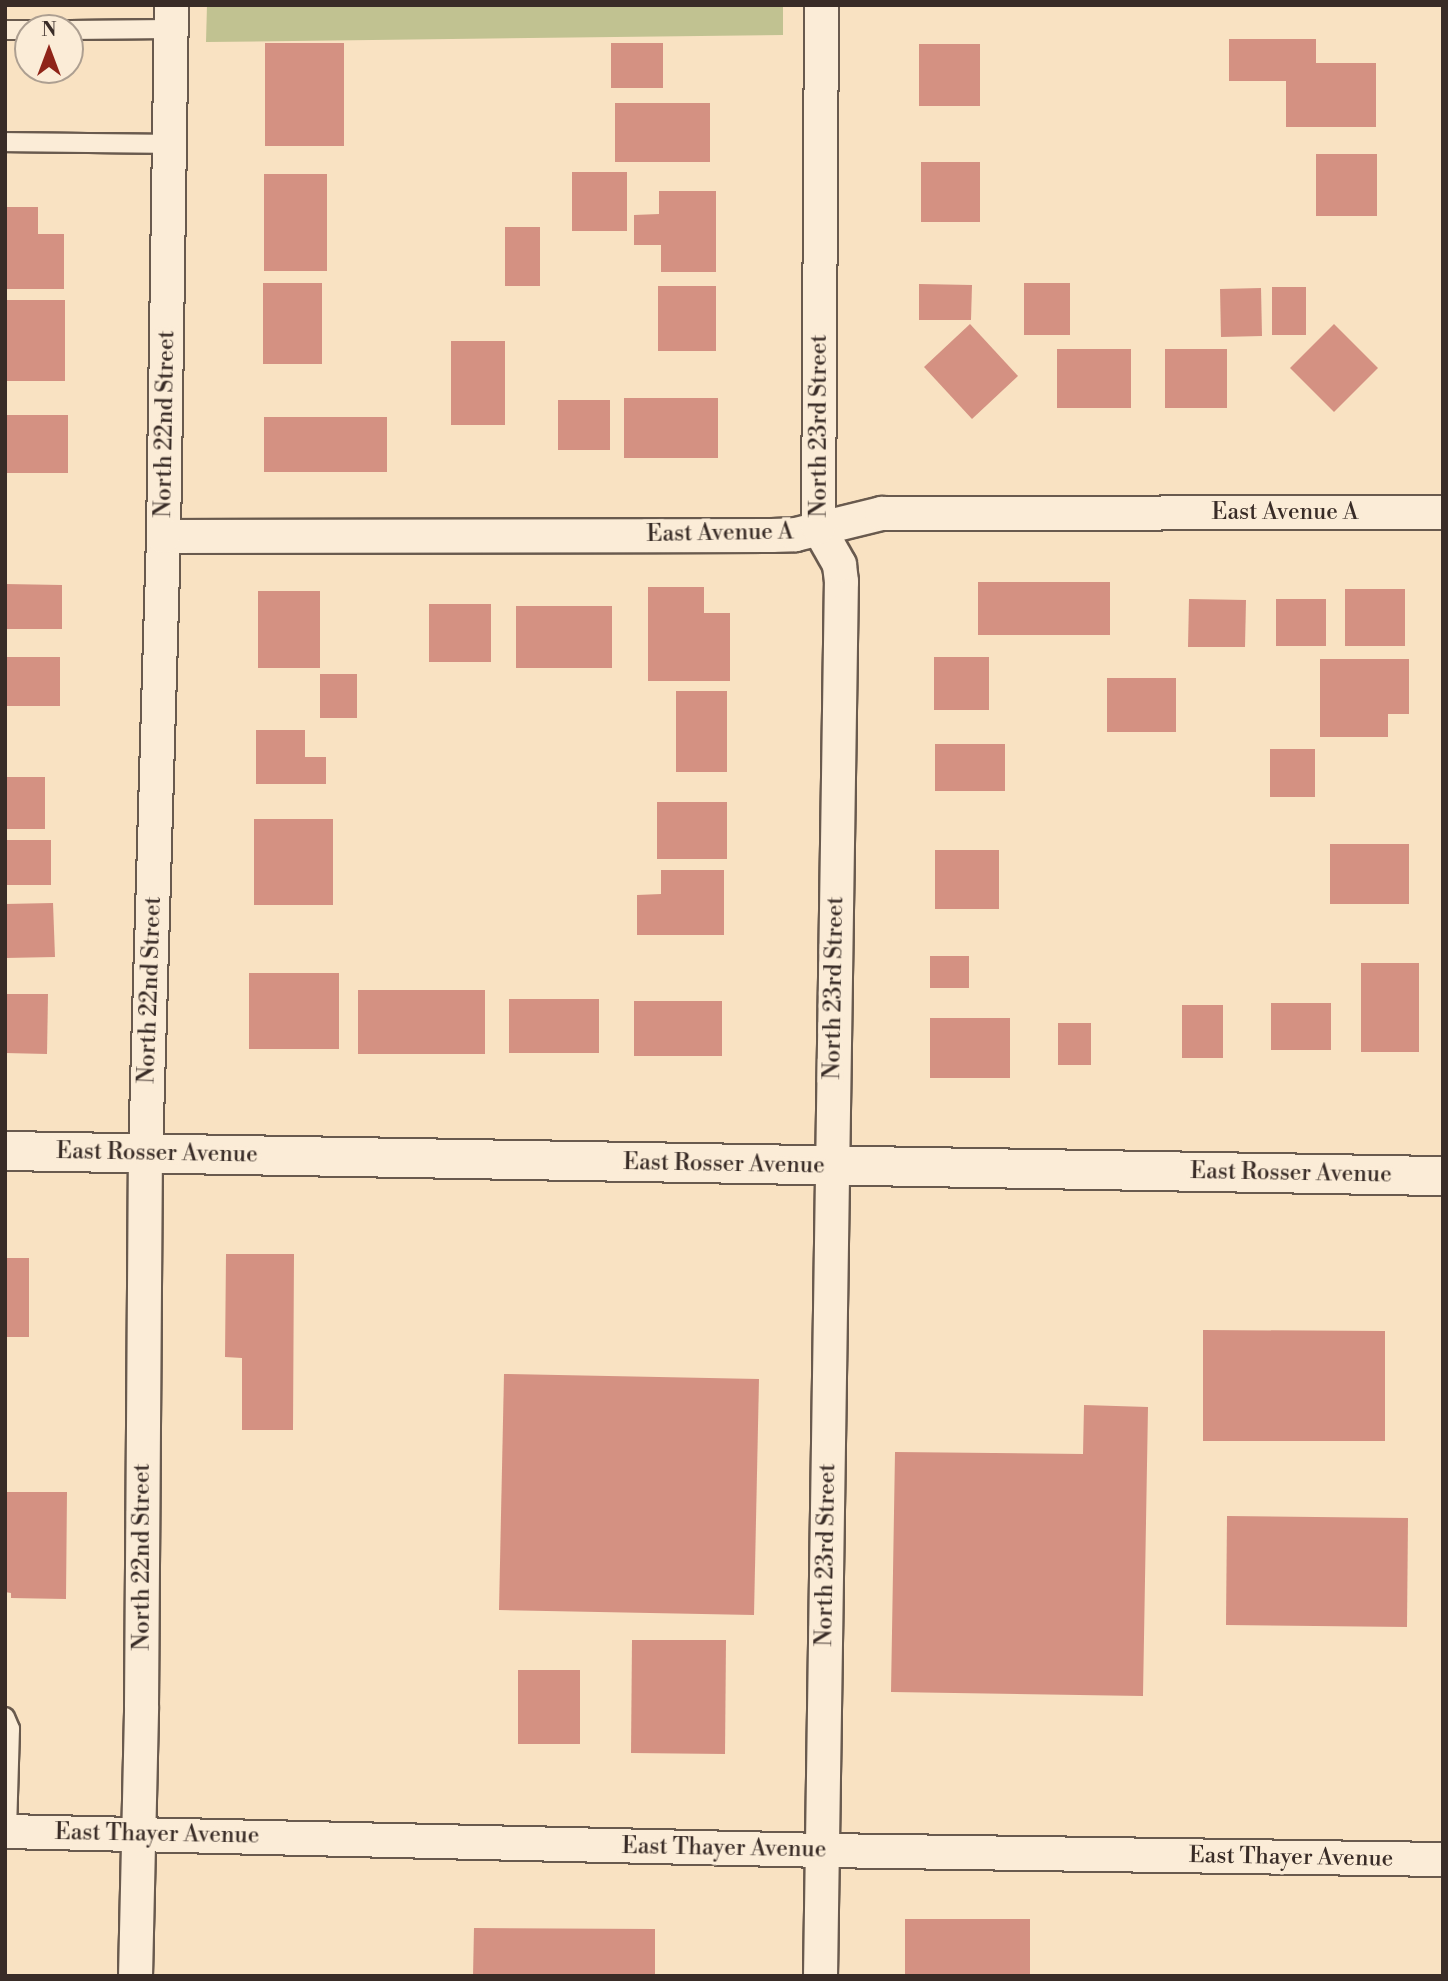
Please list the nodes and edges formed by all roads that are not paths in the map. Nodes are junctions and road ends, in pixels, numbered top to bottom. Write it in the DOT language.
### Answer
graph roads {
  1 [pos="821,5"];
  2 [pos="171,17"];
  3 [pos="84,28"];
  4 [pos="5,142"];
  5 [pos="169,144"];
  6 [pos="1443,512"];
  7 [pos="818,527"];
  8 [pos="163,536"];
  9 [pos="5,1151"];
  10 [pos="145,1153"];
  11 [pos="831,1166"];
  12 [pos="1443,1176"];
  13 [pos="5,1717"];
  14 [pos="6,1831"];
  15 [pos="138,1833"];
  16 [pos="822,1850"];
  17 [pos="1443,1859"];
  18 [pos="135,1976"];
  19 [pos="820,1976"];
  1 -- 7 [label="street, North 23rd Street"];
  2 -- 3 [label="lane"];
  2 -- 5 [label="street, North 22nd Street"];
  4 -- 5 [label="lane"];
  5 -- 8 [label="street, North 22nd Street"];
  6 -- 7 [label="street, East Avenue A"];
  7 -- 8 [label="street, East Avenue A"];
  7 -- 11 [label="street, North 23rd Street"];
  8 -- 10 [label="street, North 22nd Street"];
  9 -- 10 [label="street, East Rosser Avenue"];
  10 -- 11 [label="street, East Rosser Avenue"];
  10 -- 15 [label="street, North 22nd Street"];
  11 -- 12 [label="street, East Rosser Avenue"];
  11 -- 16 [label="street, North 23rd Street"];
  13 -- 14 [label="lane"];
  14 -- 15 [label="street, East Thayer Avenue"];
  15 -- 16 [label="street, East Thayer Avenue"];
  15 -- 18 [label="street, North 22nd Street"];
  16 -- 17 [label="street, East Thayer Avenue"];
  16 -- 19 [label="street, North 23rd Street"];
}
